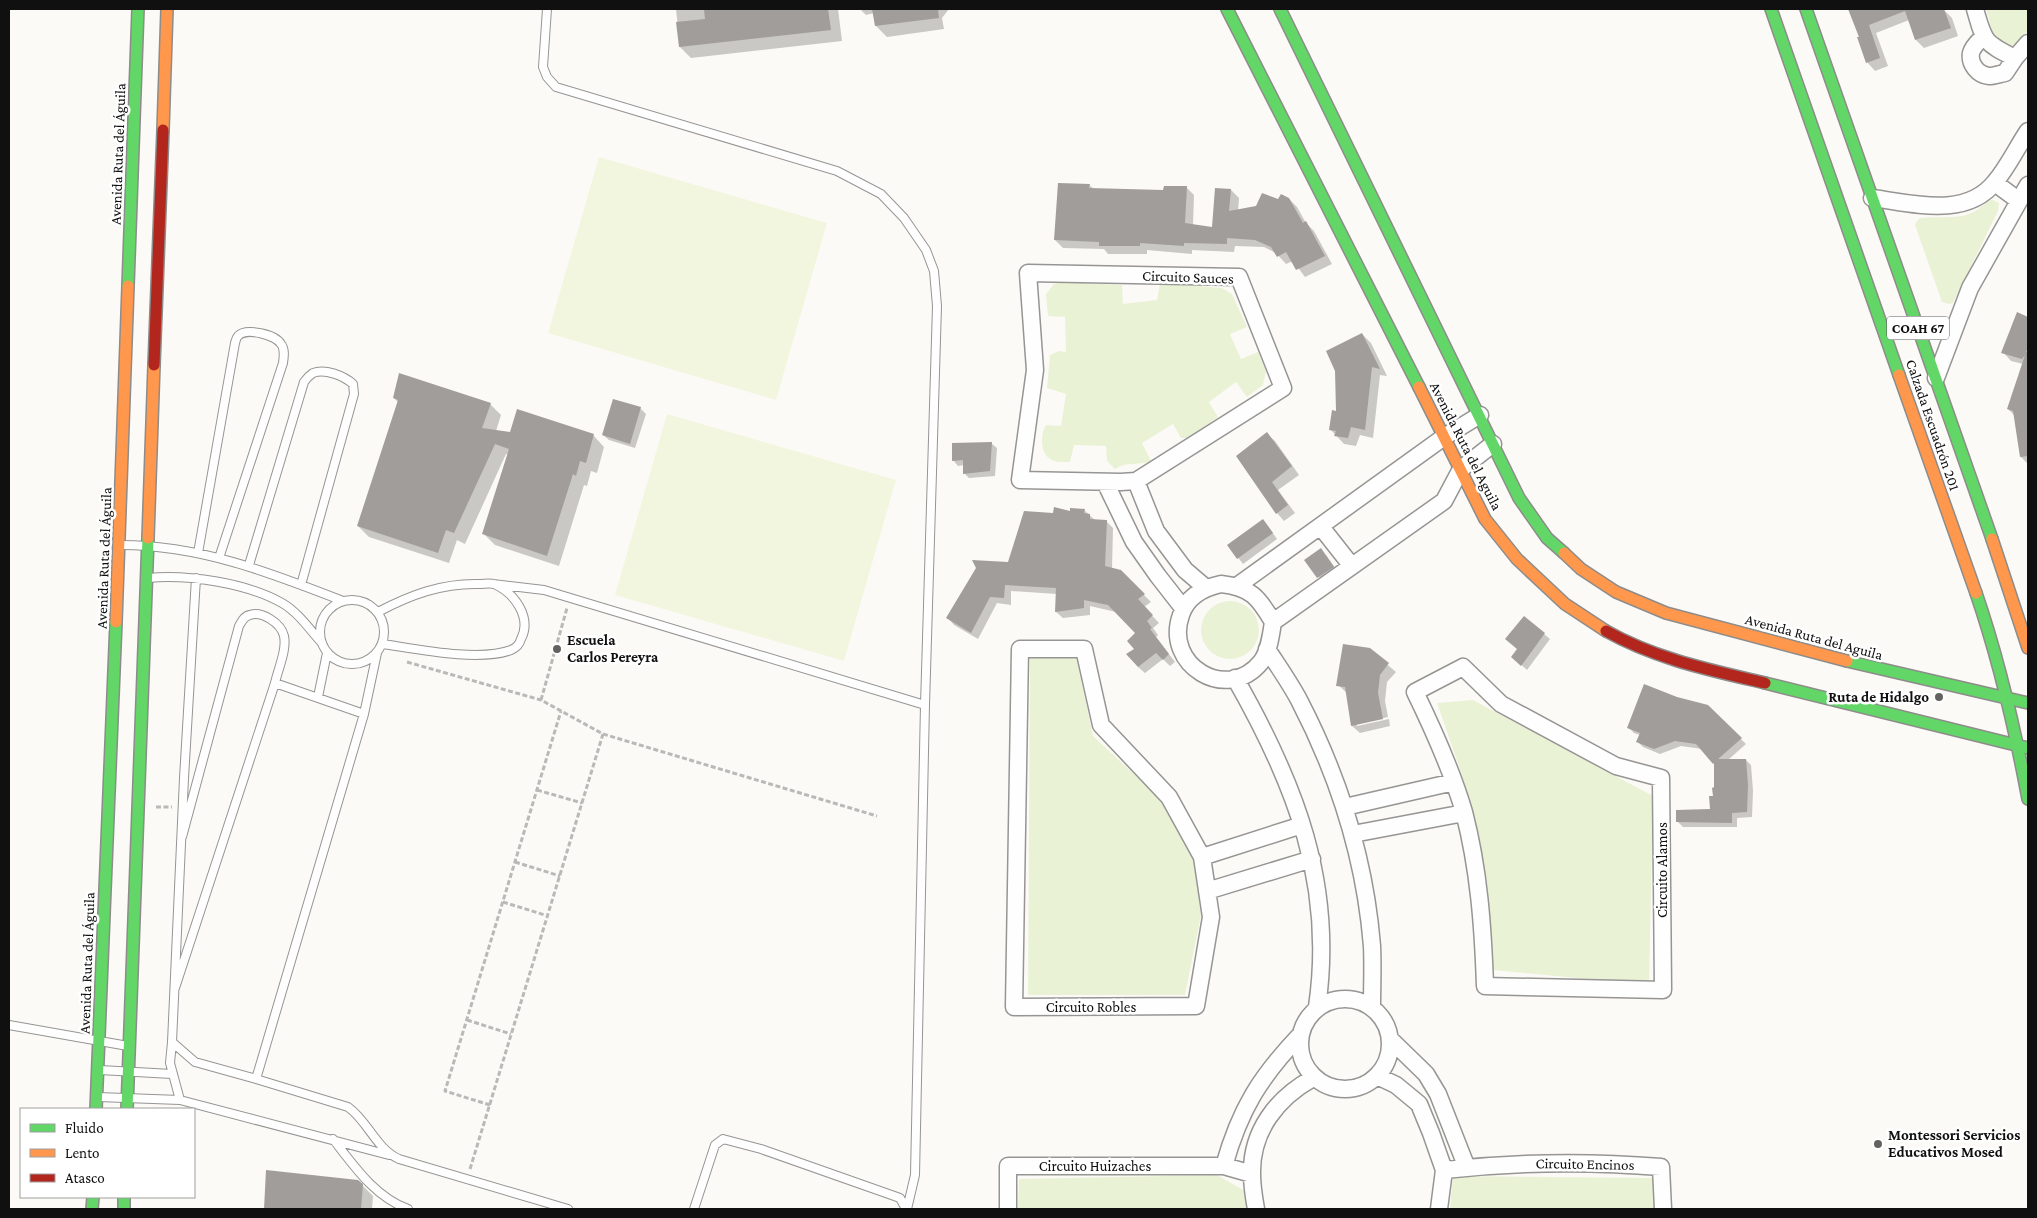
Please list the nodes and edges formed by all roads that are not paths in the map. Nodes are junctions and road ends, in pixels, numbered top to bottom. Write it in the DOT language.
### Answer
graph roads {
  1 [pos="138,9"];
  2 [pos="167,9"];
  3 [pos="546,9"];
  4 [pos="1227,9"];
  5 [pos="1280,9"];
  6 [pos="1771,9"];
  7 [pos="1806,9"];
  8 [pos="1974,9"];
  9 [pos="1983,37"];
  10 [pos="2028,43"];
  11 [pos="1788,56"];
  12 [pos="2015,58"];
  13 [pos="1801,59"];
  14 [pos="2028,130"];
  15 [pos="1840,144"];
  16 [pos="1854,147"];
  17 [pos="1994,183"];
  18 [pos="2028,185"];
  19 [pos="1872,198"];
  20 [pos="2018,200"];
  21 [pos="1936,378"];
  22 [pos="1480,415"];
  23 [pos="1444,438"];
  24 [pos="1494,444"];
  25 [pos="1462,469"];
  26 [pos="1136,481"];
  27 [pos="1106,482"];
  28 [pos="1321,527"];
  29 [pos="1156,531"];
  30 [pos="1134,542"];
  31 [pos="119,545"];
  32 [pos="149,545"];
  33 [pos="198,553"];
  34 [pos="219,558"];
  35 [pos="248,565"];
  36 [pos="1351,565"];
  37 [pos="148,578"];
  38 [pos="196,578"];
  39 [pos="301,584"];
  40 [pos="494,584"];
  41 [pos="1237,586"];
  42 [pos="1206,588"];
  43 [pos="343,601"];
  44 [pos="1183,608"];
  45 [pos="378,612"];
  46 [pos="1273,622"];
  47 [pos="322,644"];
  48 [pos="383,644"];
  49 [pos="2028,648"];
  50 [pos="1267,649"];
  51 [pos="327,653"];
  52 [pos="377,654"];
  53 [pos="1235,678"];
  54 [pos="275,683"];
  55 [pos="318,697"];
  56 [pos="2006,697"];
  57 [pos="2028,703"];
  58 [pos="925,705"];
  59 [pos="364,714"];
  60 [pos="127,723"];
  61 [pos="2023,747"];
  62 [pos="1454,782"];
  63 [pos="2028,799"];
  64 [pos="1345,807"];
  65 [pos="1464,813"];
  66 [pos="1302,825"];
  67 [pos="1353,834"];
  68 [pos="182,837"];
  69 [pos="1202,857"];
  70 [pos="1312,860"];
  71 [pos="1207,891"];
  72 [pos="175,988"];
  73 [pos="1317,1007"];
  74 [pos="1372,1007"];
  75 [pos="9,1025"];
  76 [pos="1301,1034"];
  77 [pos="1390,1039"];
  78 [pos="99,1042"];
  79 [pos="172,1042"];
  80 [pos="130,1047"];
  81 [pos="98,1070"];
  82 [pos="129,1070"];
  83 [pos="172,1074"];
  84 [pos="1377,1076"];
  85 [pos="1313,1078"];
  86 [pos="256,1079"];
  87 [pos="1255,1089"];
  88 [pos="1438,1094"];
  89 [pos="97,1097"];
  90 [pos="180,1100"];
  91 [pos="127,1104"];
  92 [pos="1419,1104"];
  93 [pos="1274,1107"];
  94 [pos="96,1108"];
  95 [pos="333,1139"];
  96 [pos="391,1156"];
  97 [pos="1224,1166"];
  98 [pos="1467,1168"];
  99 [pos="1444,1170"];
  100 [pos="1252,1174"];
  101 [pos="408,1209"];
  102 [pos="568,1209"];
  103 [pos="694,1209"];
  104 [pos="906,1209"];
  105 [pos="1008,1209"];
  106 [pos="1256,1209"];
  107 [pos="1439,1209"];
  108 [pos="1663,1209"];
  1 -- 31 [label="street, Avenida Ruta del Águila"];
  2 -- 32 [label="street, Avenida Ruta del Águila"];
  3 -- 58 [label="lane"];
  4 -- 23 [label="street, Avenida Ruta del Aguila"];
  5 -- 22 [label="street, Avenida Ruta del Aguila"];
  6 -- 11 [label="street, Calzada Escuadrón 201 / COAH 67"];
  7 -- 16 [label="street, Calzada Escuadrón 201 / COAH 67"];
  8 -- 9 [label="street"];
  9 -- 12 [label="street"];
  9 -- 12 [label="street"];
  10 -- 12 [label="street"];
  11 -- 13 [label="street"];
  11 -- 56 [label="street, Calzada Escuadrón 201 / COAH 67"];
  14 -- 17 [label="street"];
  15 -- 16 [label="street"];
  16 -- 19 [label="street, Calzada Escuadrón 201 / COAH 67"];
  17 -- 19 [label="street"];
  17 -- 20 [label="street"];
  18 -- 20 [label="street"];
  19 -- 21 [label="street, Calzada Escuadrón 201 / COAH 67"];
  20 -- 21 [label="street"];
  21 -- 49 [label="street, Calzada Escuadrón 201 / COAH 67"];
  22 -- 23 [label="street"];
  22 -- 24 [label="street, Avenida Ruta del Aguila"];
  23 -- 25 [label="street, Avenida Ruta del Aguila"];
  23 -- 28 [label="street"];
  24 -- 25 [label="street"];
  24 -- 56 [label="street, Avenida Ruta del Aguila"];
  25 -- 36 [label="street"];
  25 -- 61 [label="street, Avenida Ruta del Aguila"];
  26 -- 27 [label="street, Circuito Sauces"];
  26 -- 27 [label="street, Circuito Sauces"];
  26 -- 29 [label="street"];
  27 -- 30 [label="street"];
  28 -- 36 [label="street"];
  28 -- 41 [label="street"];
  29 -- 30 [label="street"];
  29 -- 42 [label="street"];
  30 -- 44 [label="street"];
  31 -- 32 [label="lane"];
  31 -- 60 [label="street, Avenida Ruta del Águila"];
  32 -- 33 [label="lane"];
  32 -- 37 [label="street, Avenida Ruta del Águila"];
  33 -- 34 [label="lane"];
  33 -- 34 [label="lane"];
  34 -- 35 [label="lane"];
  35 -- 39 [label="lane"];
  35 -- 39 [label="lane"];
  36 -- 46 [label="street"];
  37 -- 38 [label="lane"];
  37 -- 60 [label="street, Avenida Ruta del Águila"];
  38 -- 47 [label="lane"];
  38 -- 68 [label="lane"];
  39 -- 43 [label="lane"];
  40 -- 45 [label="lane"];
  40 -- 48 [label="lane"];
  40 -- 58 [label="lane"];
  41 -- 42 [label="street"];
  41 -- 46 [label="street"];
  42 -- 44 [label="street"];
  43 -- 45 [label="lane"];
  43 -- 47 [label="lane"];
  44 -- 53 [label="street"];
  45 -- 48 [label="lane"];
  46 -- 50 [label="street"];
  47 -- 51 [label="lane"];
  48 -- 52 [label="lane"];
  50 -- 53 [label="street"];
  50 -- 64 [label="street"];
  51 -- 52 [label="lane"];
  51 -- 55 [label="lane"];
  52 -- 59 [label="lane"];
  53 -- 66 [label="street"];
  54 -- 55 [label="lane"];
  54 -- 68 [label="lane"];
  54 -- 72 [label="lane"];
  55 -- 59 [label="lane"];
  56 -- 57 [label="street, Avenida Ruta del Aguila"];
  56 -- 61 [label="street, Calzada Escuadrón 201 / COAH 67"];
  58 -- 104 [label="lane"];
  59 -- 86 [label="lane"];
  60 -- 78 [label="street, Avenida Ruta del Águila"];
  60 -- 80 [label="street, Avenida Ruta del Águila"];
  61 -- 63 [label="street, Calzada Escuadrón 201 / COAH 67"];
  62 -- 64 [label="street"];
  62 -- 65 [label="street, Circuito Alamos"];
  62 -- 65 [label="street, Circuito Alamos"];
  64 -- 67 [label="street"];
  65 -- 67 [label="street"];
  66 -- 69 [label="street"];
  66 -- 70 [label="street"];
  67 -- 74 [label="street"];
  68 -- 72 [label="lane"];
  69 -- 71 [label="street, Circuito Robles"];
  69 -- 71 [label="street, Circuito Robles"];
  70 -- 71 [label="street"];
  70 -- 73 [label="street"];
  72 -- 79 [label="lane"];
  73 -- 74 [label="street"];
  73 -- 76 [label="street"];
  74 -- 77 [label="street"];
  75 -- 78 [label="lane"];
  76 -- 85 [label="street"];
  76 -- 87 [label="street"];
  77 -- 84 [label="street"];
  77 -- 88 [label="street"];
  78 -- 80 [label="lane"];
  78 -- 81 [label="street, Avenida Ruta del Águila"];
  79 -- 83 [label="lane"];
  79 -- 86 [label="lane"];
  80 -- 82 [label="street, Avenida Ruta del Águila"];
  81 -- 82 [label="lane"];
  81 -- 89 [label="street, Avenida Ruta del Águila"];
  82 -- 83 [label="lane"];
  82 -- 91 [label="street, Avenida Ruta del Águila"];
  83 -- 90 [label="lane"];
  84 -- 85 [label="street"];
  84 -- 92 [label="street"];
  85 -- 93 [label="street"];
  86 -- 96 [label="lane"];
  87 -- 93 [label="street"];
  87 -- 97 [label="street"];
  88 -- 92 [label="street"];
  88 -- 98 [label="street"];
  89 -- 91 [label="lane"];
  89 -- 94 [label="street, Avenida Ruta del Águila"];
  90 -- 91 [label="lane"];
  90 -- 95 [label="lane"];
  92 -- 99 [label="street"];
  93 -- 100 [label="street"];
  95 -- 96 [label="lane"];
  95 -- 101 [label="lane"];
  96 -- 102 [label="lane"];
  97 -- 100 [label="street, Circuito Huizaches"];
  97 -- 105 [label="street, Circuito Huizaches"];
  98 -- 99 [label="street, Circuito Encinos"];
  98 -- 108 [label="street, Circuito Encinos"];
  99 -- 107 [label="street"];
  100 -- 106 [label="street"];
  103 -- 104 [label="lane"];
}
